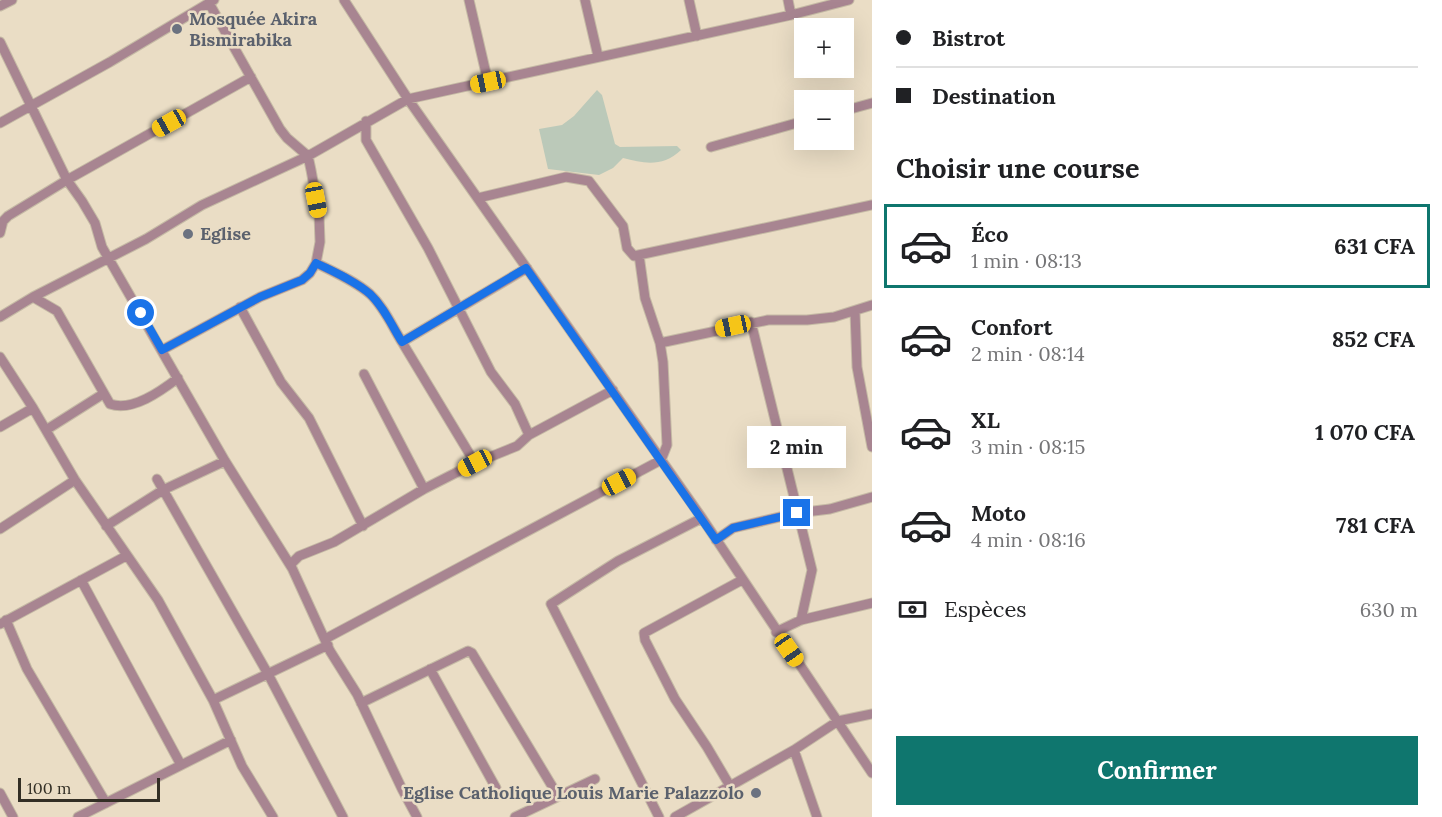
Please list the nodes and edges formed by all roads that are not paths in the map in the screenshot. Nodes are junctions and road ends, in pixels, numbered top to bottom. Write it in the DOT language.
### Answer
graph roads {
  1 [pos="12,0"];
  2 [pos="344,0"];
  3 [pos="469,0"];
  4 [pos="585,0"];
  5 [pos="689,0"];
  6 [pos="788,0"];
  7 [pos="849,0"];
  8 [pos="211,2"];
  9 [pos="0,6"];
  10 [pos="791,15"];
  11 [pos="697,36"];
  12 [pos="0,42"];
  13 [pos="598,56"];
  14 [pos="252,77"];
  15 [pos="488,82"];
  16 [pos="408,99"];
  17 [pos="872,103"];
  18 [pos="31,106"];
  19 [pos="854,108"];
  20 [pos="366,122"];
  21 [pos="0,123"];
  22 [pos="794,124"];
  23 [pos="711,147"];
  24 [pos="308,156"];
  25 [pos="66,180"];
  26 [pos="478,198"];
  27 [pos="872,205"];
  28 [pos="0,233"];
  29 [pos="639,255"];
  30 [pos="109,259"];
  31 [pos="316,263"];
  32 [pos="526,268"];
  33 [pos="33,297"];
  34 [pos="872,305"];
  35 [pos="240,307"];
  36 [pos="458,309"];
  37 [pos="855,312"];
  38 [pos="0,317"];
  39 [pos="751,322"];
  40 [pos="402,342"];
  41 [pos="660,343"];
  42 [pos="162,350"];
  43 [pos="0,357"];
  44 [pos="364,374"];
  45 [pos="178,378"];
  46 [pos="613,390"];
  47 [pos="103,394"];
  48 [pos="33,408"];
  49 [pos="0,427"];
  50 [pos="46,430"];
  51 [pos="529,435"];
  52 [pos="872,447"];
  53 [pos="661,460"];
  54 [pos="225,461"];
  55 [pos="475,463"];
  56 [pos="157,479"];
  57 [pos="75,480"];
  58 [pos="424,489"];
  59 [pos="163,490"];
  60 [pos="872,497"];
  61 [pos="797,513"];
  62 [pos="702,518"];
  63 [pos="106,526"];
  64 [pos="363,526"];
  65 [pos="0,529"];
  66 [pos="716,540"];
  67 [pos="126,556"];
  68 [pos="290,565"];
  69 [pos="81,580"];
  70 [pos="742,580"];
  71 [pos="872,603"];
  72 [pos="801,620"];
  73 [pos="3,622"];
  74 [pos="776,632"];
  75 [pos="326,642"];
  76 [pos="430,669"];
  77 [pos="268,674"];
  78 [pos="213,700"];
  79 [pos="361,703"];
  80 [pos="872,714"];
  81 [pos="838,721"];
  82 [pos="231,740"];
  83 [pos="794,750"];
  84 [pos="181,765"];
  85 [pos="872,773"];
  86 [pos="595,779"];
  87 [pos="730,786"];
  88 [pos="496,788"];
  89 [pos="0,793"];
  90 [pos="558,796"];
  91 [pos="106,803"];
  92 [pos="14,817"];
  93 [pos="78,817"];
  94 [pos="273,817"];
  95 [pos="344,817"];
  96 [pos="417,817"];
  97 [pos="516,817"];
  98 [pos="659,817"];
  99 [pos="675,817"];
  100 [pos="817,817"];
  1 -- 9 [label="street"];
  2 -- 16 [label="street"];
  3 -- 15 [label="street"];
  4 -- 13 [label="street"];
  5 -- 11 [label="street"];
  6 -- 10 [label="street"];
  7 -- 10 [label="street"];
  8 -- 14 [label="street"];
  8 -- 18 [label="street"];
  10 -- 11 [label="street"];
  11 -- 13 [label="street"];
  12 -- 18 [label="street"];
  13 -- 15 [label="street"];
  14 -- 24 [label="street"];
  14 -- 25 [label="street"];
  15 -- 16 [label="street"];
  16 -- 20 [label="street"];
  16 -- 26 [label="street"];
  17 -- 19 [label="street"];
  18 -- 21 [label="street"];
  18 -- 25 [label="street"];
  20 -- 24 [label="street"];
  20 -- 36 [label="street"];
  22 -- 23 [label="street"];
  24 -- 30 [label="street"];
  24 -- 31 [label="street"];
  25 -- 28 [label="street"];
  25 -- 30 [label="street"];
  26 -- 29 [label="street"];
  26 -- 32 [label="street"];
  27 -- 29 [label="street"];
  29 -- 41 [label="street"];
  30 -- 33 [label="street"];
  30 -- 42 [label="street"];
  31 -- 35 [label="street"];
  31 -- 40 [label="street"];
  32 -- 36 [label="street"];
  32 -- 46 [label="street"];
  33 -- 38 [label="street"];
  33 -- 47 [label="street"];
  34 -- 37 [label="street"];
  35 -- 42 [label="street"];
  35 -- 64 [label="street"];
  36 -- 40 [label="street"];
  36 -- 51 [label="street"];
  37 -- 39 [label="street"];
  37 -- 52 [label="street"];
  39 -- 41 [label="street"];
  39 -- 61 [label="street"];
  40 -- 55 [label="street"];
  41 -- 53 [label="street"];
  42 -- 45 [label="street"];
  43 -- 48 [label="street"];
  44 -- 58 [label="street"];
  45 -- 47 [label="street"];
  45 -- 54 [label="street"];
  46 -- 51 [label="street"];
  46 -- 53 [label="street"];
  47 -- 50 [label="street"];
  48 -- 49 [label="street"];
  48 -- 50 [label="street"];
  50 -- 57 [label="street"];
  51 -- 55 [label="street"];
  53 -- 62 [label="street"];
  53 -- 75 [label="street"];
  54 -- 59 [label="street"];
  54 -- 68 [label="street"];
  55 -- 58 [label="street"];
  56 -- 59 [label="street"];
  57 -- 63 [label="street"];
  57 -- 65 [label="street"];
  58 -- 64 [label="street"];
  59 -- 63 [label="street"];
  59 -- 77 [label="street"];
  60 -- 61 [label="street"];
  61 -- 66 [label="street"];
  61 -- 72 [label="street"];
  62 -- 66 [label="street"];
  62 -- 98 [label="street"];
  63 -- 67 [label="street"];
  64 -- 68 [label="street"];
  66 -- 70 [label="street"];
  67 -- 69 [label="street"];
  67 -- 78 [label="street"];
  68 -- 75 [label="street"];
  69 -- 73 [label="street"];
  69 -- 84 [label="street"];
  70 -- 74 [label="street"];
  70 -- 87 [label="street"];
  71 -- 72 [label="street"];
  72 -- 74 [label="street"];
  73 -- 91 [label="street"];
  74 -- 81 [label="street"];
  75 -- 77 [label="street"];
  75 -- 79 [label="street"];
  76 -- 79 [label="street"];
  76 -- 88 [label="street"];
  76 -- 90 [label="street"];
  77 -- 78 [label="street"];
  77 -- 95 [label="street"];
  78 -- 82 [label="street"];
  79 -- 96 [label="street"];
  80 -- 81 [label="street"];
  81 -- 83 [label="street"];
  81 -- 85 [label="street"];
  82 -- 84 [label="street"];
  82 -- 94 [label="street"];
  83 -- 87 [label="street"];
  83 -- 100 [label="street"];
  84 -- 91 [label="street"];
  86 -- 90 [label="street"];
  87 -- 99 [label="street"];
  89 -- 92 [label="street"];
  90 -- 97 [label="street"];
  91 -- 93 [label="street"];
}
